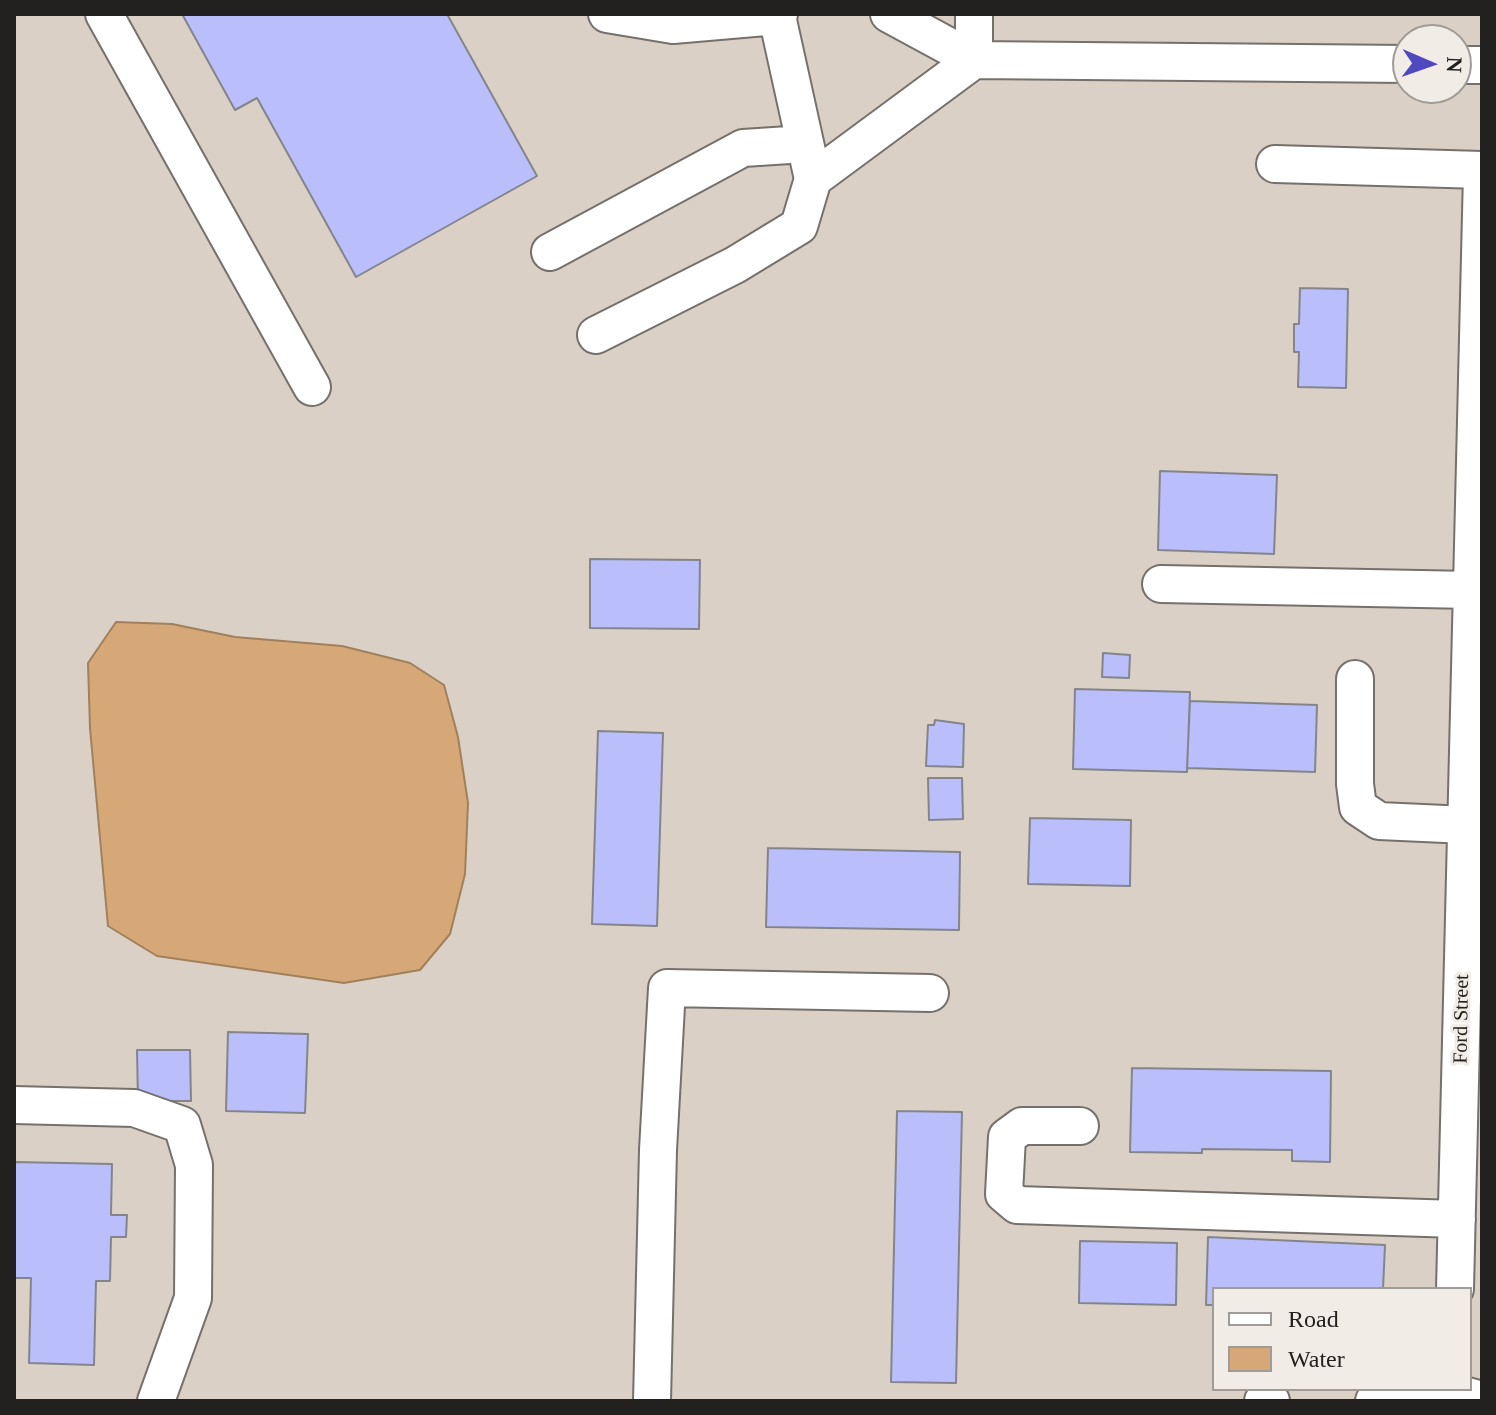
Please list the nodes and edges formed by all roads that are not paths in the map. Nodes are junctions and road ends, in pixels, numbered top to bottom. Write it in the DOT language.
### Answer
graph roads {
  1 [pos="104,14"];
  2 [pos="607,14"];
  3 [pos="889,14"];
  4 [pos="974,14"];
  5 [pos="778,15"];
  6 [pos="974,60"];
  7 [pos="1392,64"];
  8 [pos="809,162"];
  9 [pos="1275,164"];
  10 [pos="1482,171"];
  11 [pos="550,252"];
  12 [pos="596,335"];
  13 [pos="312,387"];
  14 [pos="1479,387"];
  15 [pos="1161,584"];
  16 [pos="1472,590"];
  17 [pos="1355,679"];
  18 [pos="1476,701"];
  19 [pos="1467,825"];
  20 [pos="930,993"];
  21 [pos="1471,1068"];
  22 [pos="14,1105"];
  23 [pos="1080,1126"];
  24 [pos="1457,1219"];
  25 [pos="1455,1287"];
  26 [pos="1444,1393"];
  27 [pos="1482,1400"];
  28 [pos="156,1401"];
  29 [pos="652,1401"];
  30 [pos="1263,1401"];
  31 [pos="1271,1401"];
  32 [pos="1374,1401"];
  1 -- 13 [label="street"];
  2 -- 5 [label="street"];
  3 -- 6 [label="street"];
  4 -- 6 [label="street"];
  5 -- 8 [label="street"];
  6 -- 7 [label="street"];
  6 -- 8 [label="street"];
  8 -- 11 [label="street"];
  8 -- 12 [label="street"];
  9 -- 10 [label="street"];
  10 -- 14 [label="street, Ford Street"];
  14 -- 16 [label="street, Ford Street"];
  15 -- 16 [label="street"];
  16 -- 18 [label="street, Ford Street"];
  17 -- 19 [label="street"];
  18 -- 19 [label="street, Ford Street"];
  19 -- 21 [label="street, Ford Street"];
  20 -- 29 [label="street"];
  21 -- 24 [label="street, Ford Street"];
  22 -- 28 [label="street"];
  23 -- 24 [label="street"];
  24 -- 25 [label="street, Ford Street"];
  26 -- 27 [label="street"];
  26 -- 32 [label="street"];
  30 -- 31 [label="street"];
}
